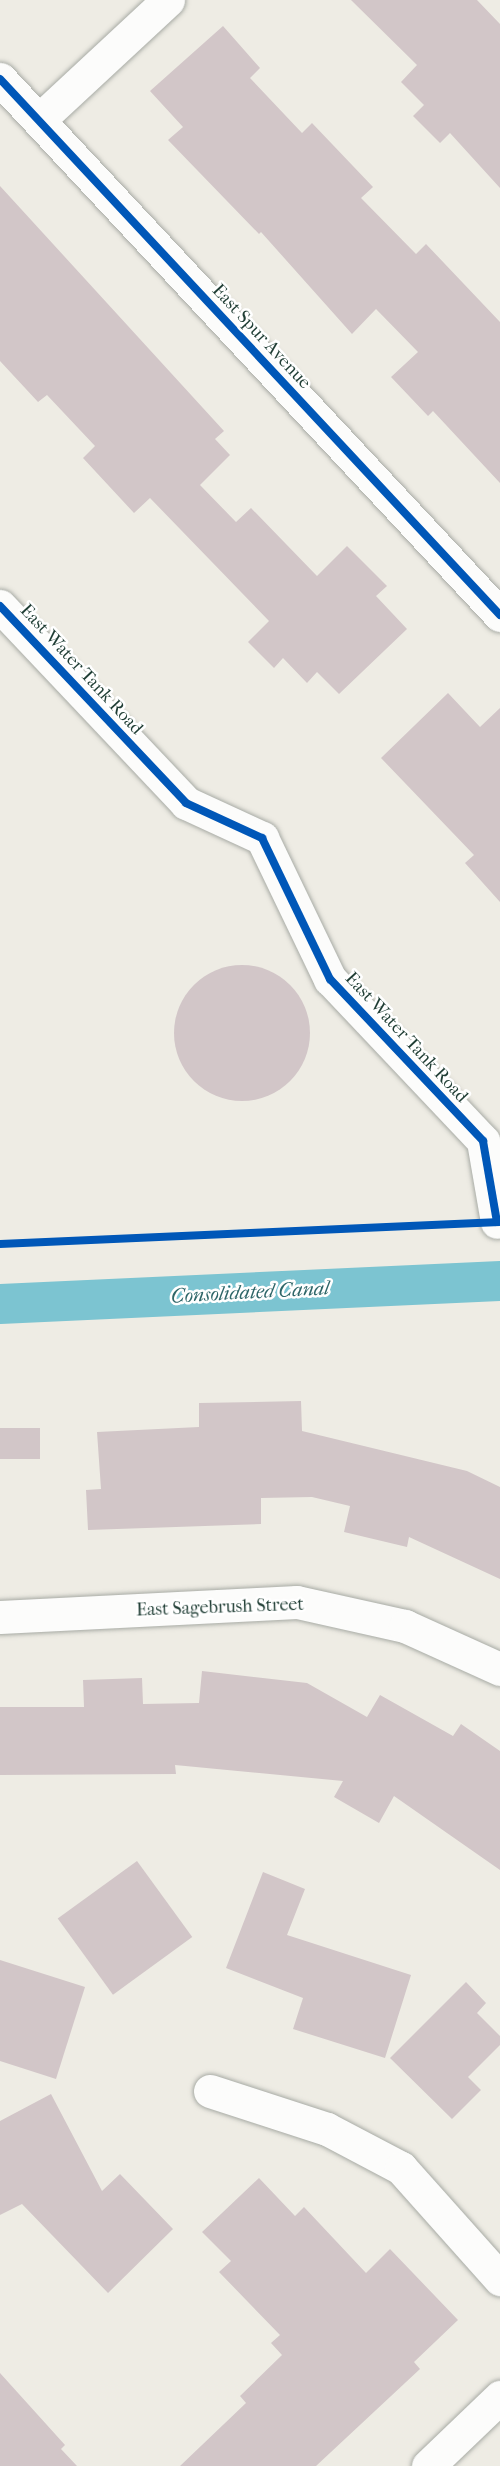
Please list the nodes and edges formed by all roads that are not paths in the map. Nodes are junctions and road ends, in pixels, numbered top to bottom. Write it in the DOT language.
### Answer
graph roads {
  1 [pos="168,0"];
  2 [pos="0,79"];
  3 [pos="39,120"];
  4 [pos="0,606"];
  5 [pos="500,615"];
  6 [pos="497,1222"];
  7 [pos="0,1617"];
  8 [pos="500,1669"];
  9 [pos="210,2091"];
  10 [pos="500,2279"];
  11 [pos="500,2397"];
  12 [pos="428,2466"];
  1 -- 3 [label="street"];
  2 -- 3 [label="street, East Spur Avenue"];
  3 -- 5 [label="street, East Spur Avenue"];
  4 -- 6 [label="street, East Water Tank Road"];
  7 -- 8 [label="street, East Sagebrush Street"];
  9 -- 10 [label="street"];
  11 -- 12 [label="street"];
}
